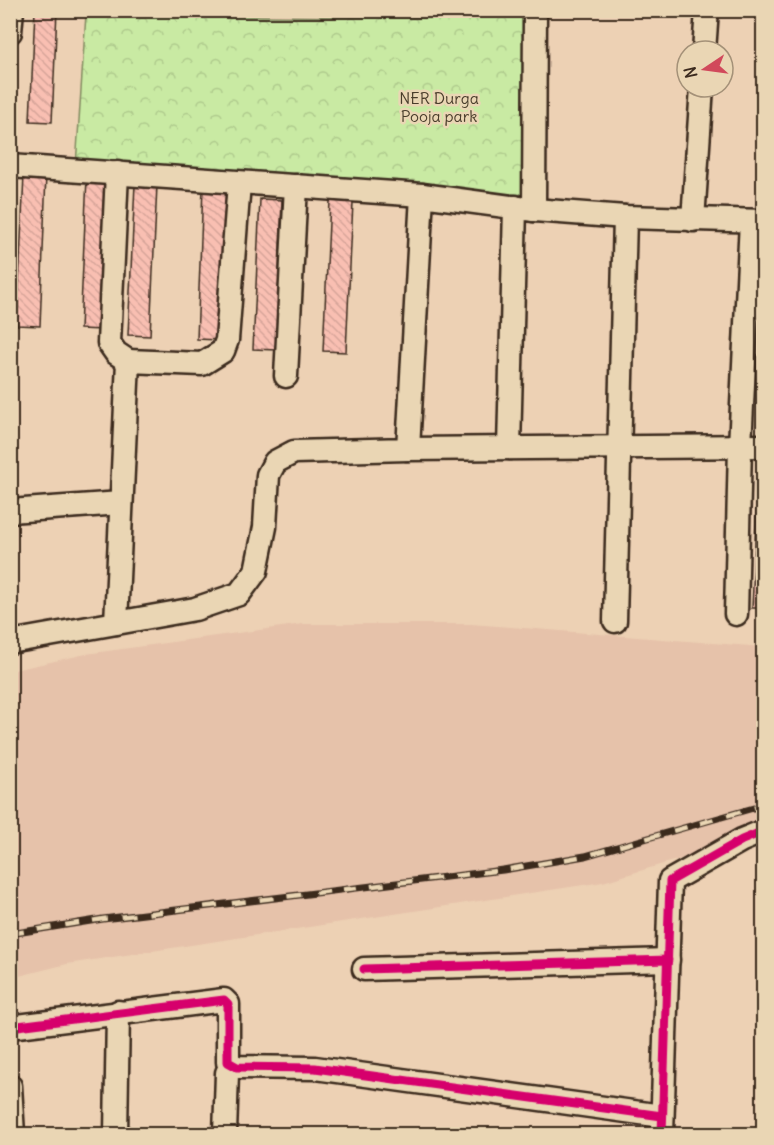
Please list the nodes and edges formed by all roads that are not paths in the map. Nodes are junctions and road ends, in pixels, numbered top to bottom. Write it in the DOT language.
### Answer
graph roads {
  1 [pos="12,10"];
  2 [pos="535,10"];
  3 [pos="707,10"];
  4 [pos="10,33"];
  5 [pos="705,39"];
  6 [pos="701,99"];
  7 [pos="10,166"];
  8 [pos="117,173"];
  9 [pos="239,183"];
  10 [pos="296,186"];
  11 [pos="422,195"];
  12 [pos="525,209"];
  13 [pos="626,217"];
  14 [pos="693,220"];
  15 [pos="757,221"];
  16 [pos="128,361"];
  17 [pos="286,376"];
  18 [pos="618,446"];
  19 [pos="740,446"];
  20 [pos="764,446"];
  21 [pos="509,448"];
  22 [pos="408,449"];
  23 [pos="121,503"];
  24 [pos="10,512"];
  25 [pos="736,614"];
  26 [pos="615,621"];
  27 [pos="116,623"];
  28 [pos="10,642"];
  29 [pos="764,831"];
  30 [pos="668,960"];
  31 [pos="364,969"];
  32 [pos="118,1012"];
  33 [pos="10,1027"];
  34 [pos="231,1065"];
  35 [pos="10,1086"];
  36 [pos="662,1125"];
  37 [pos="13,1134"];
  38 [pos="116,1134"];
  39 [pos="225,1134"];
  1 -- 4 [label="street"];
  2 -- 12 [label="street"];
  3 -- 5 [label="street"];
  6 -- 14 [label="street"];
  7 -- 8 [label="street"];
  8 -- 9 [label="street"];
  8 -- 16 [label="street"];
  9 -- 10 [label="street"];
  9 -- 16 [label="street"];
  10 -- 11 [label="street"];
  10 -- 17 [label="street"];
  11 -- 12 [label="street"];
  11 -- 22 [label="street"];
  12 -- 13 [label="street"];
  12 -- 21 [label="street"];
  13 -- 14 [label="street"];
  13 -- 18 [label="street"];
  14 -- 15 [label="street"];
  15 -- 19 [label="street"];
  16 -- 23 [label="street"];
  18 -- 19 [label="street"];
  18 -- 21 [label="street"];
  18 -- 26 [label="street"];
  19 -- 20 [label="street"];
  19 -- 25 [label="street"];
  21 -- 22 [label="street"];
  22 -- 27 [label="street"];
  23 -- 24 [label="street"];
  23 -- 27 [label="street"];
  27 -- 28 [label="street"];
  29 -- 30 [label="street"];
  30 -- 31 [label="street"];
  30 -- 36 [label="street"];
  32 -- 33 [label="street"];
  32 -- 34 [label="street"];
  32 -- 38 [label="street"];
  34 -- 36 [label="street"];
  34 -- 39 [label="street"];
  35 -- 37 [label="street"];
}
